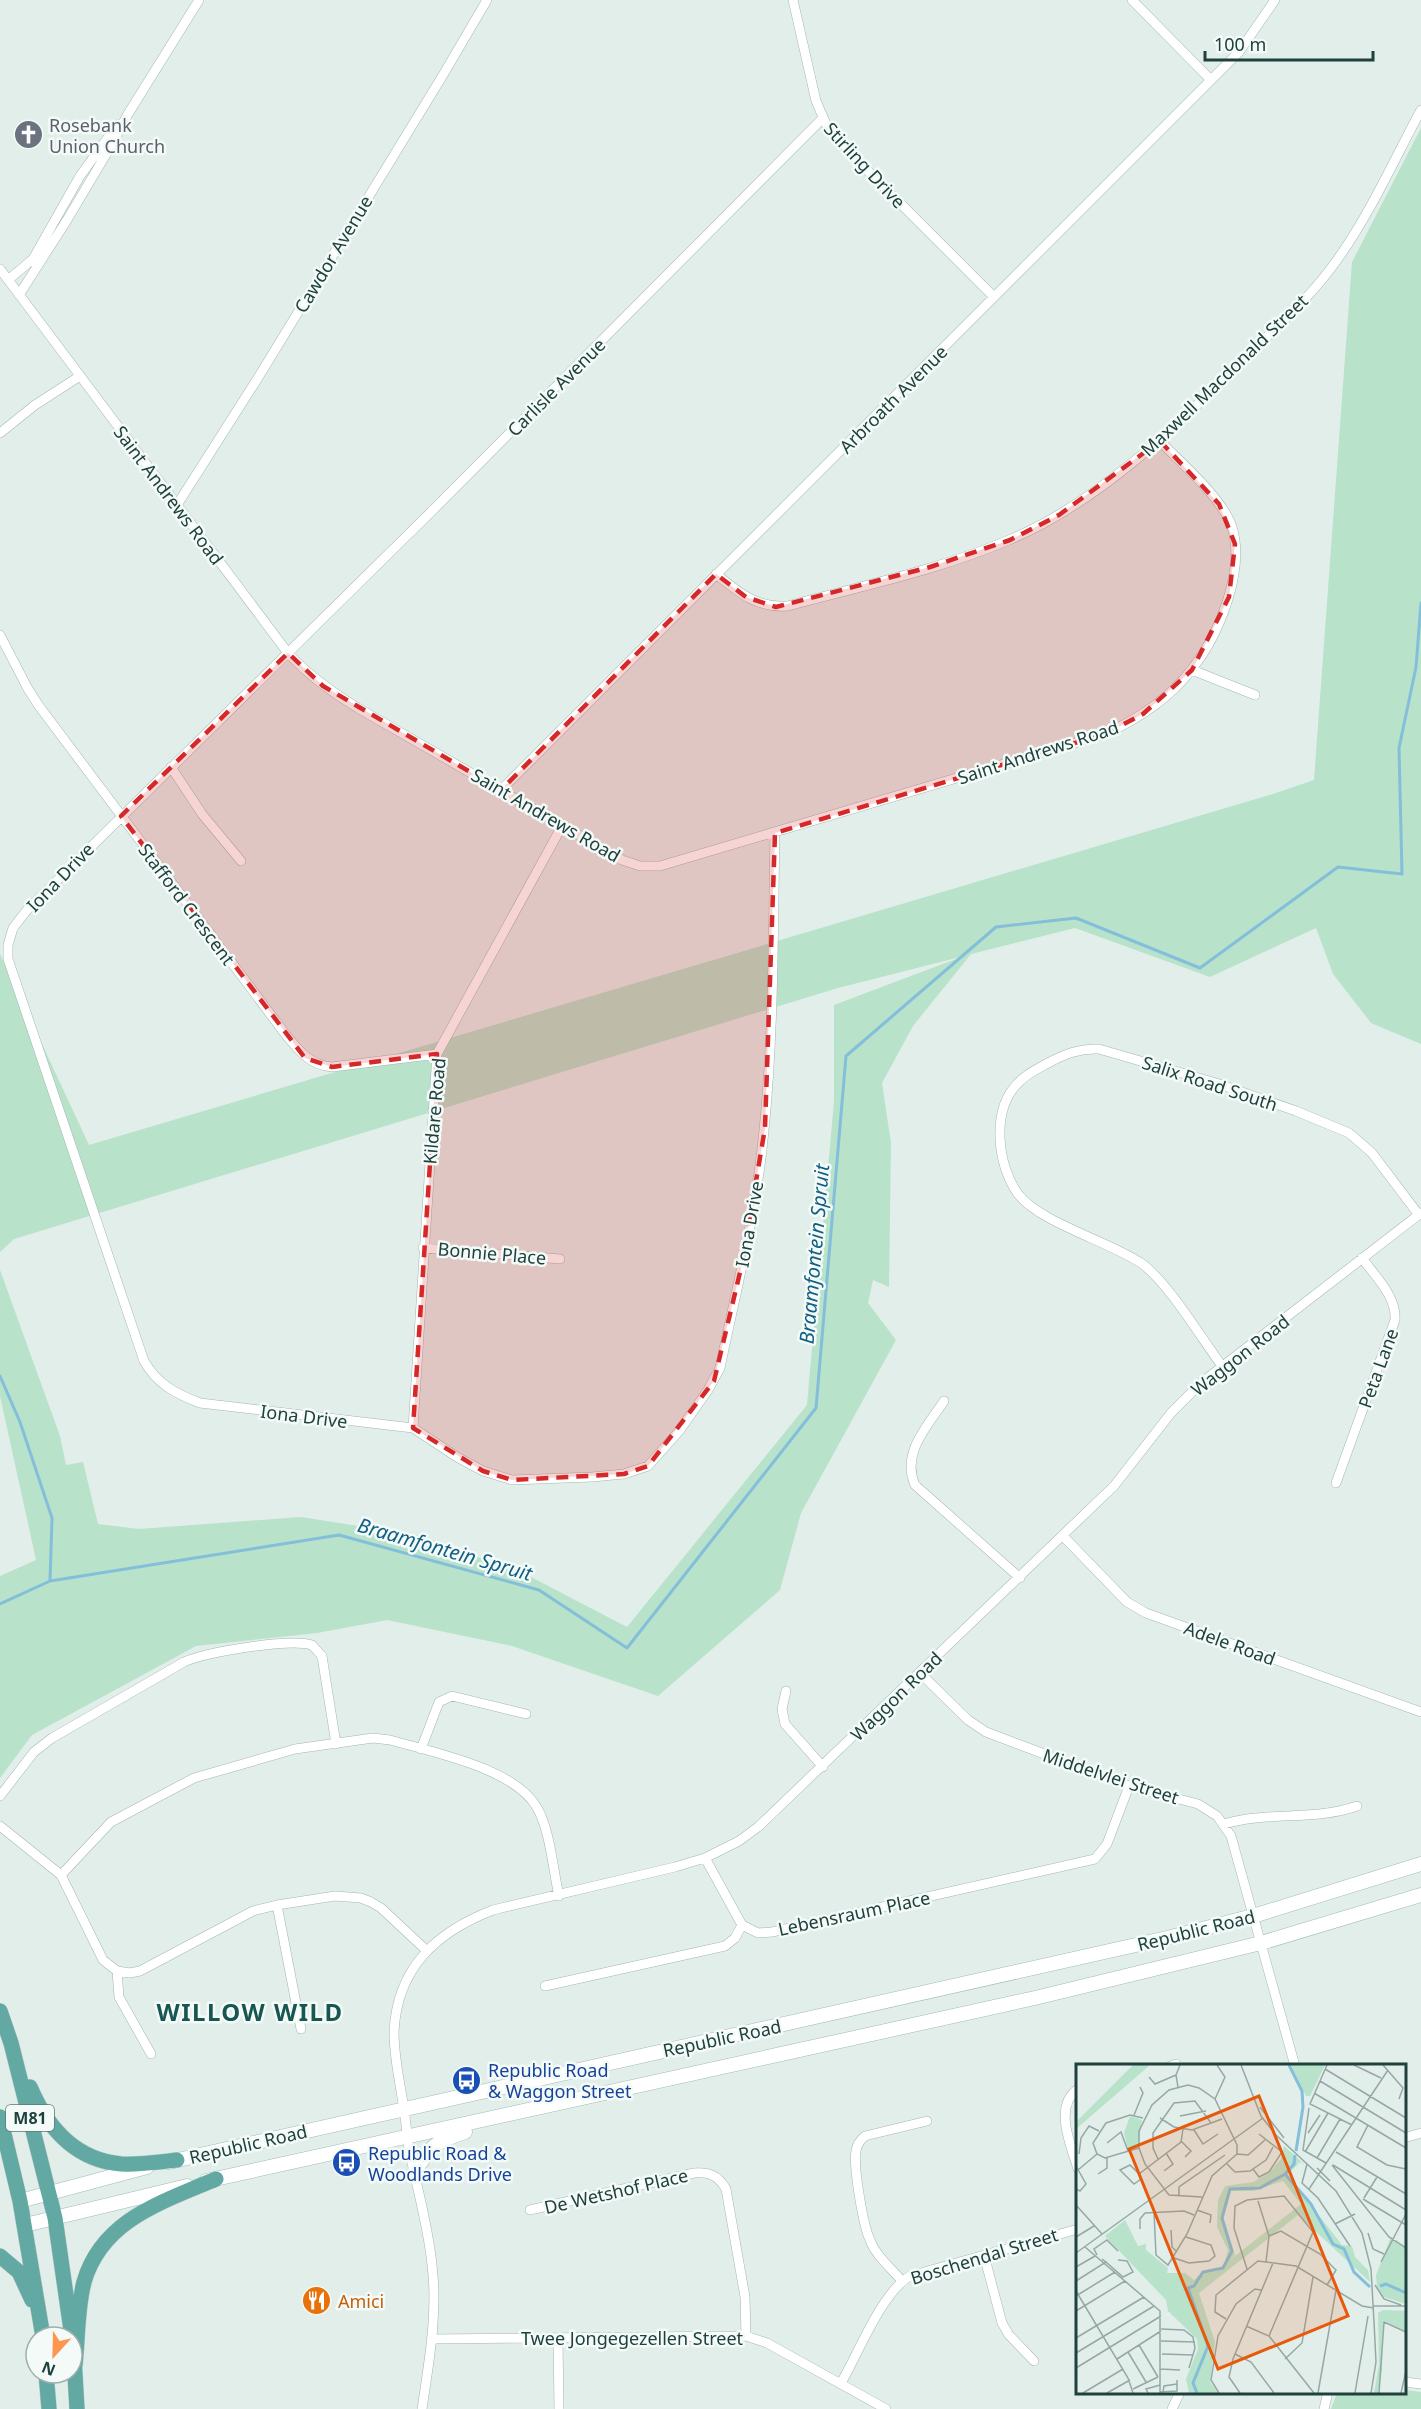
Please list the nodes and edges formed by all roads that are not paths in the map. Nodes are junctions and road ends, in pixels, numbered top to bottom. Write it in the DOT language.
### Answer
graph roads {
  1 [pos="199,0"];
  2 [pos="487,0"];
  3 [pos="793,0"];
  4 [pos="1132,0"];
  5 [pos="1275,0"];
  6 [pos="1210,80"];
  7 [pos="1421,110"];
  8 [pos="128,114"];
  9 [pos="822,119"];
  10 [pos="67,197"];
  11 [pos="77,204"];
  12 [pos="0,269"];
  13 [pos="8,280"];
  14 [pos="19,295"];
  15 [pos="994,297"];
  16 [pos="80,376"];
  17 [pos="0,433"];
  18 [pos="1160,441"];
  19 [pos="177,505"];
  20 [pos="716,574"];
  21 [pos="0,635"];
  22 [pos="288,653"];
  23 [pos="1192,670"];
  24 [pos="1255,695"];
  25 [pos="171,767"];
  26 [pos="501,789"];
  27 [pos="121,816"];
  28 [pos="562,826"];
  29 [pos="775,833"];
  30 [pos="241,861"];
  31 [pos="437,1054"];
  32 [pos="1420,1214"];
  33 [pos="423,1248"];
  34 [pos="1362,1258"];
  35 [pos="560,1259"];
  36 [pos="1222,1366"];
  37 [pos="945,1401"];
  38 [pos="413,1428"];
  39 [pos="1336,1483"];
  40 [pos="1063,1536"];
  41 [pos="1020,1578"];
  42 [pos="920,1673"];
  43 [pos="786,1691"];
  44 [pos="1421,1712"];
  45 [pos="526,1714"];
  46 [pos="336,1744"];
  47 [pos="421,1749"];
  48 [pos="823,1767"];
  49 [pos="1129,1786"];
  50 [pos="0,1796"];
  51 [pos="1358,1806"];
  52 [pos="1224,1824"];
  53 [pos="0,1826"];
  54 [pos="705,1858"];
  55 [pos="1421,1864"];
  56 [pos="61,1875"];
  57 [pos="1421,1895"];
  58 [pos="559,1896"];
  59 [pos="278,1905"];
  60 [pos="1253,1917"];
  61 [pos="742,1925"];
  62 [pos="1261,1943"];
  63 [pos="426,1950"];
  64 [pos="117,1971"];
  65 [pos="545,1986"];
  66 [pos="0,2011"];
  67 [pos="302,2029"];
  68 [pos="11,2043"];
  69 [pos="151,2054"];
  70 [pos="1294,2064"];
  71 [pos="1076,2090"];
  72 [pos="404,2109"];
  73 [pos="509,2115"];
  74 [pos="1,2121"];
  75 [pos="927,2121"];
  76 [pos="1421,2133"];
  77 [pos="1406,2137"];
  78 [pos="408,2138"];
  79 [pos="0,2148"];
  80 [pos="177,2160"];
  81 [pos="1076,2164"];
  82 [pos="415,2171"];
  83 [pos="216,2179"];
  84 [pos="48,2192"];
  85 [pos="20,2201"];
  86 [pos="530,2211"];
  87 [pos="55,2218"];
  88 [pos="25,2225"];
  89 [pos="1076,2229"];
  90 [pos="984,2255"];
  91 [pos="0,2256"];
  92 [pos="902,2281"];
  93 [pos="40,2325"];
  94 [pos="41,2325"];
  95 [pos="70,2325"];
  96 [pos="79,2325"];
  97 [pos="746,2336"];
  98 [pos="558,2338"];
  99 [pos="432,2339"];
  100 [pos="1034,2361"];
  101 [pos="1406,2382"];
  102 [pos="841,2383"];
  103 [pos="1421,2384"];
  104 [pos="47,2385"];
  105 [pos="76,2385"];
  106 [pos="1178,2394"];
  107 [pos="1328,2394"];
  108 [pos="49,2409"];
  109 [pos="77,2409"];
  110 [pos="422,2409"];
  111 [pos="559,2409"];
  112 [pos="886,2409"];
  113 [pos="1172,2409"];
  114 [pos="1324,2409"];
  1 -- 8 [label="street"];
  2 -- 19 [label="street, Cawdor Avenue"];
  3 -- 9 [label="street, Stirling Drive"];
  4 -- 6 [label="street"];
  5 -- 6 [label="street, Arbroath Avenue"];
  6 -- 15 [label="street, Arbroath Avenue"];
  7 -- 18 [label="street, Maxwell Macdonald Street"];
  8 -- 10 [label="street"];
  8 -- 11 [label="street"];
  9 -- 15 [label="street, Stirling Drive"];
  9 -- 22 [label="street, Carlisle Avenue"];
  10 -- 11 [label="street"];
  10 -- 13 [label="street"];
  11 -- 14 [label="street"];
  12 -- 13 [label="street, Saint Andrews Road"];
  13 -- 14 [label="street, Saint Andrews Road"];
  14 -- 16 [label="street, Saint Andrews Road"];
  15 -- 20 [label="street, Arbroath Avenue"];
  16 -- 17 [label="street"];
  16 -- 19 [label="street, Saint Andrews Road"];
  18 -- 20 [label="street, Maxwell Macdonald Street"];
  18 -- 23 [label="street, Saint Andrews Road"];
  19 -- 22 [label="street, Saint Andrews Road"];
  20 -- 26 [label="street, Arbroath Avenue"];
  21 -- 27 [label="street, Stafford Crescent"];
  22 -- 25 [label="street, Iona Drive"];
  22 -- 26 [label="street, Saint Andrews Road"];
  23 -- 24 [label="street"];
  23 -- 29 [label="street, Saint Andrews Road"];
  25 -- 27 [label="street, Iona Drive"];
  25 -- 30 [label="street"];
  26 -- 28 [label="street, Saint Andrews Road"];
  27 -- 31 [label="street, Stafford Crescent"];
  27 -- 38 [label="street, Iona Drive"];
  28 -- 29 [label="street, Saint Andrews Road"];
  28 -- 31 [label="street, Kildare Road"];
  29 -- 38 [label="street, Iona Drive"];
  31 -- 33 [label="street, Kildare Road"];
  32 -- 34 [label="street, Waggon Road"];
  32 -- 36 [label="street, Salix Road South"];
  33 -- 35 [label="street, Bonnie Place"];
  33 -- 38 [label="street, Kildare Road"];
  34 -- 36 [label="street, Waggon Road"];
  34 -- 39 [label="street, Peta Lane"];
  36 -- 40 [label="street, Waggon Road"];
  37 -- 41 [label="street"];
  40 -- 41 [label="street, Waggon Road"];
  40 -- 44 [label="street, Adele Road"];
  41 -- 42 [label="street, Waggon Road"];
  42 -- 48 [label="street, Waggon Road"];
  42 -- 49 [label="street, Middelvlei Street"];
  43 -- 48 [label="street"];
  45 -- 47 [label="street"];
  46 -- 47 [label="street"];
  46 -- 50 [label="street"];
  46 -- 56 [label="street"];
  47 -- 58 [label="street"];
  48 -- 54 [label="street, Waggon Road"];
  49 -- 52 [label="street, Middelvlei Street"];
  49 -- 61 [label="street, Lebensraum Place"];
  51 -- 52 [label="street"];
  52 -- 60 [label="street"];
  53 -- 56 [label="street"];
  54 -- 58 [label="street, Waggon Road"];
  54 -- 61 [label="street"];
  55 -- 60 [label="main road, Republic Road"];
  56 -- 64 [label="street"];
  57 -- 62 [label="main road, Republic Road"];
  58 -- 63 [label="street, Waggon Road"];
  59 -- 63 [label="street"];
  59 -- 64 [label="street"];
  59 -- 67 [label="street"];
  60 -- 62 [label="street"];
  60 -- 72 [label="main road, Republic Road"];
  61 -- 65 [label="street"];
  62 -- 70 [label="street"];
  62 -- 73 [label="main road, Republic Road"];
  63 -- 72 [label="street, Waggon Road"];
  64 -- 69 [label="street"];
  66 -- 68 [label="main road, M81"];
  68 -- 80 [label="main road"];
  68 -- 84 [label="main road, M81"];
  71 -- 81 [label="street"];
  72 -- 78 [label="street, Waggon Road"];
  72 -- 80 [label="main road, Republic Road"];
  73 -- 78 [label="main road, Republic Road"];
  73 -- 82 [label="main road"];
  74 -- 79 [label="main road"];
  74 -- 85 [label="main road, M81"];
  75 -- 92 [label="street"];
  76 -- 77 [label="street"];
  78 -- 82 [label="street, Waggon Road"];
  78 -- 83 [label="main road, Republic Road"];
  80 -- 84 [label="main road, Republic Road"];
  82 -- 99 [label="street, Waggon Road"];
  83 -- 87 [label="main road, Republic Road"];
  83 -- 96 [label="main road"];
  84 -- 85 [label="main road, Republic Road"];
  84 -- 87 [label="main road, M81"];
  85 -- 88 [label="main road, M81"];
  86 -- 97 [label="street, De Wetshof Place"];
  87 -- 88 [label="main road, Republic Road"];
  87 -- 95 [label="main road, M81"];
  88 -- 94 [label="main road, M81"];
  89 -- 90 [label="street, Boschendal Street"];
  90 -- 92 [label="street, Boschendal Street"];
  90 -- 100 [label="street"];
  91 -- 93 [label="main road"];
  92 -- 102 [label="street, Boschendal Street"];
  97 -- 98 [label="street, Twee Jongegezellen Street"];
  97 -- 102 [label="street, Twee Jongegezellen Street"];
  98 -- 99 [label="street, Twee Jongegezellen Street"];
  98 -- 111 [label="street"];
  99 -- 110 [label="street, Waggon Road"];
  101 -- 103 [label="street"];
  102 -- 112 [label="street, Twee Jongegezellen Street"];
  104 -- 108 [label="main road"];
  105 -- 109 [label="main road, M81"];
  106 -- 113 [label="street"];
  107 -- 114 [label="street"];
}
